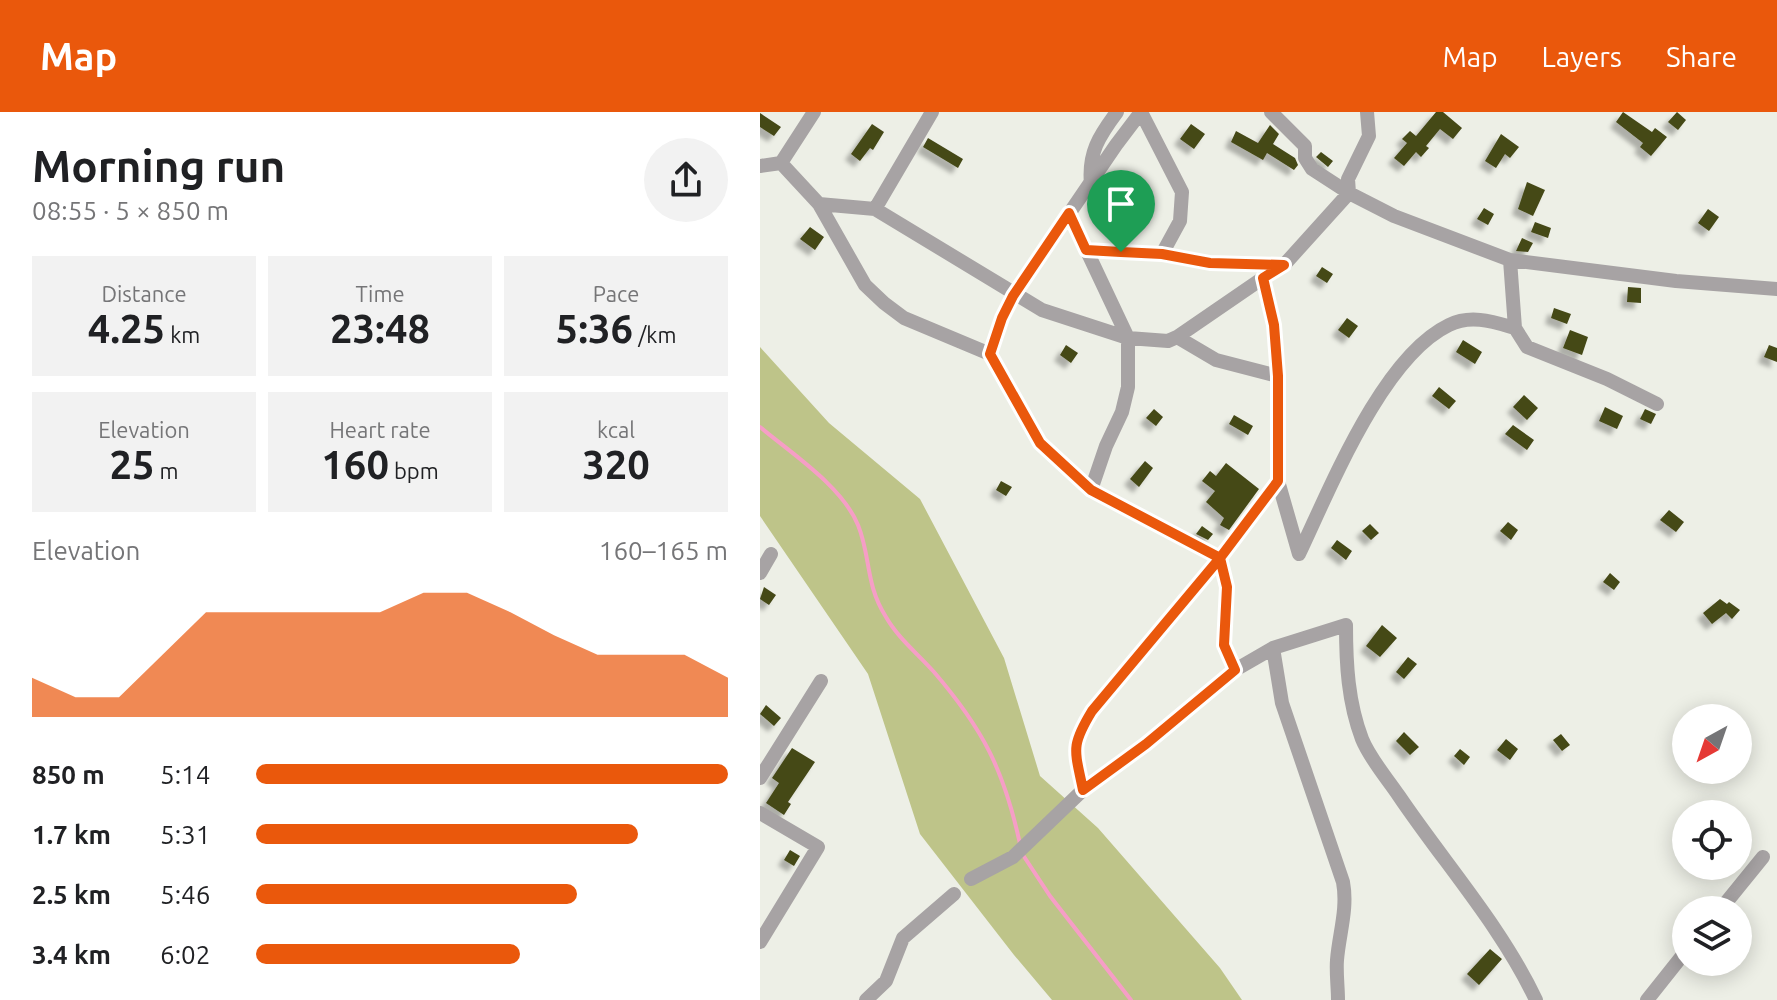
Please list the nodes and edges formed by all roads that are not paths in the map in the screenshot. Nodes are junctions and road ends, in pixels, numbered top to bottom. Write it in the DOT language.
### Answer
graph roads {
  1 [pos="814,112"];
  2 [pos="932,112"];
  3 [pos="1117,112"];
  4 [pos="1271,112"];
  5 [pos="1367,112"];
  6 [pos="781,163"];
  7 [pos="760,166"];
  8 [pos="1091,184"];
  9 [pos="1349,193"];
  10 [pos="819,204"];
  11 [pos="875,209"];
  12 [pos="1069,213"];
  13 [pos="1086,250"];
  14 [pos="1162,254"];
  15 [pos="1510,260"];
  16 [pos="1284,265"];
  17 [pos="1263,278"];
  18 [pos="1777,289"];
  19 [pos="1013,296"];
  20 [pos="1515,328"];
  21 [pos="1177,337"];
  22 [pos="1128,338"];
  23 [pos="990,354"];
  24 [pos="1278,376"];
  25 [pos="1657,404"];
  26 [pos="1278,481"];
  27 [pos="1091,490"];
  28 [pos="771,554"];
  29 [pos="1220,558"];
  30 [pos="760,573"];
  31 [pos="1273,648"];
  32 [pos="1235,670"];
  33 [pos="821,681"];
  34 [pos="760,778"];
  35 [pos="760,813"];
  36 [pos="1763,857"];
  37 [pos="971,879"];
  38 [pos="954,894"];
  39 [pos="1731,896"];
  40 [pos="760,942"];
  41 [pos="1672,969"];
  42 [pos="866,1000"];
  43 [pos="1338,1000"];
  44 [pos="1536,1000"];
  45 [pos="1647,1000"];
  1 -- 6 [label="street"];
  2 -- 11 [label="street"];
  3 -- 8 [label="street"];
  4 -- 9 [label="street"];
  5 -- 9 [label="street"];
  6 -- 7 [label="street"];
  6 -- 10 [label="street"];
  8 -- 12 [label="street"];
  8 -- 14 [label="street"];
  9 -- 15 [label="street"];
  9 -- 16 [label="street"];
  10 -- 11 [label="street"];
  10 -- 23 [label="street"];
  11 -- 19 [label="street"];
  12 -- 13 [label="street"];
  12 -- 19 [label="street"];
  13 -- 14 [label="street"];
  13 -- 22 [label="street"];
  14 -- 16 [label="street"];
  15 -- 18 [label="street"];
  15 -- 20 [label="street"];
  16 -- 17 [label="street"];
  17 -- 21 [label="street"];
  17 -- 24 [label="street"];
  19 -- 22 [label="street"];
  19 -- 23 [label="street"];
  20 -- 25 [label="street"];
  20 -- 26 [label="street"];
  21 -- 22 [label="street"];
  21 -- 24 [label="street"];
  22 -- 27 [label="street"];
  23 -- 27 [label="street"];
  24 -- 26 [label="street"];
  26 -- 29 [label="street"];
  27 -- 29 [label="street"];
  28 -- 30 [label="street"];
  29 -- 32 [label="street"];
  31 -- 32 [label="street"];
  31 -- 43 [label="street"];
  31 -- 44 [label="street"];
  32 -- 37 [label="street"];
  33 -- 34 [label="street"];
  35 -- 40 [label="street"];
  36 -- 39 [label="street"];
  38 -- 42 [label="street"];
  41 -- 45 [label="street"];
}
